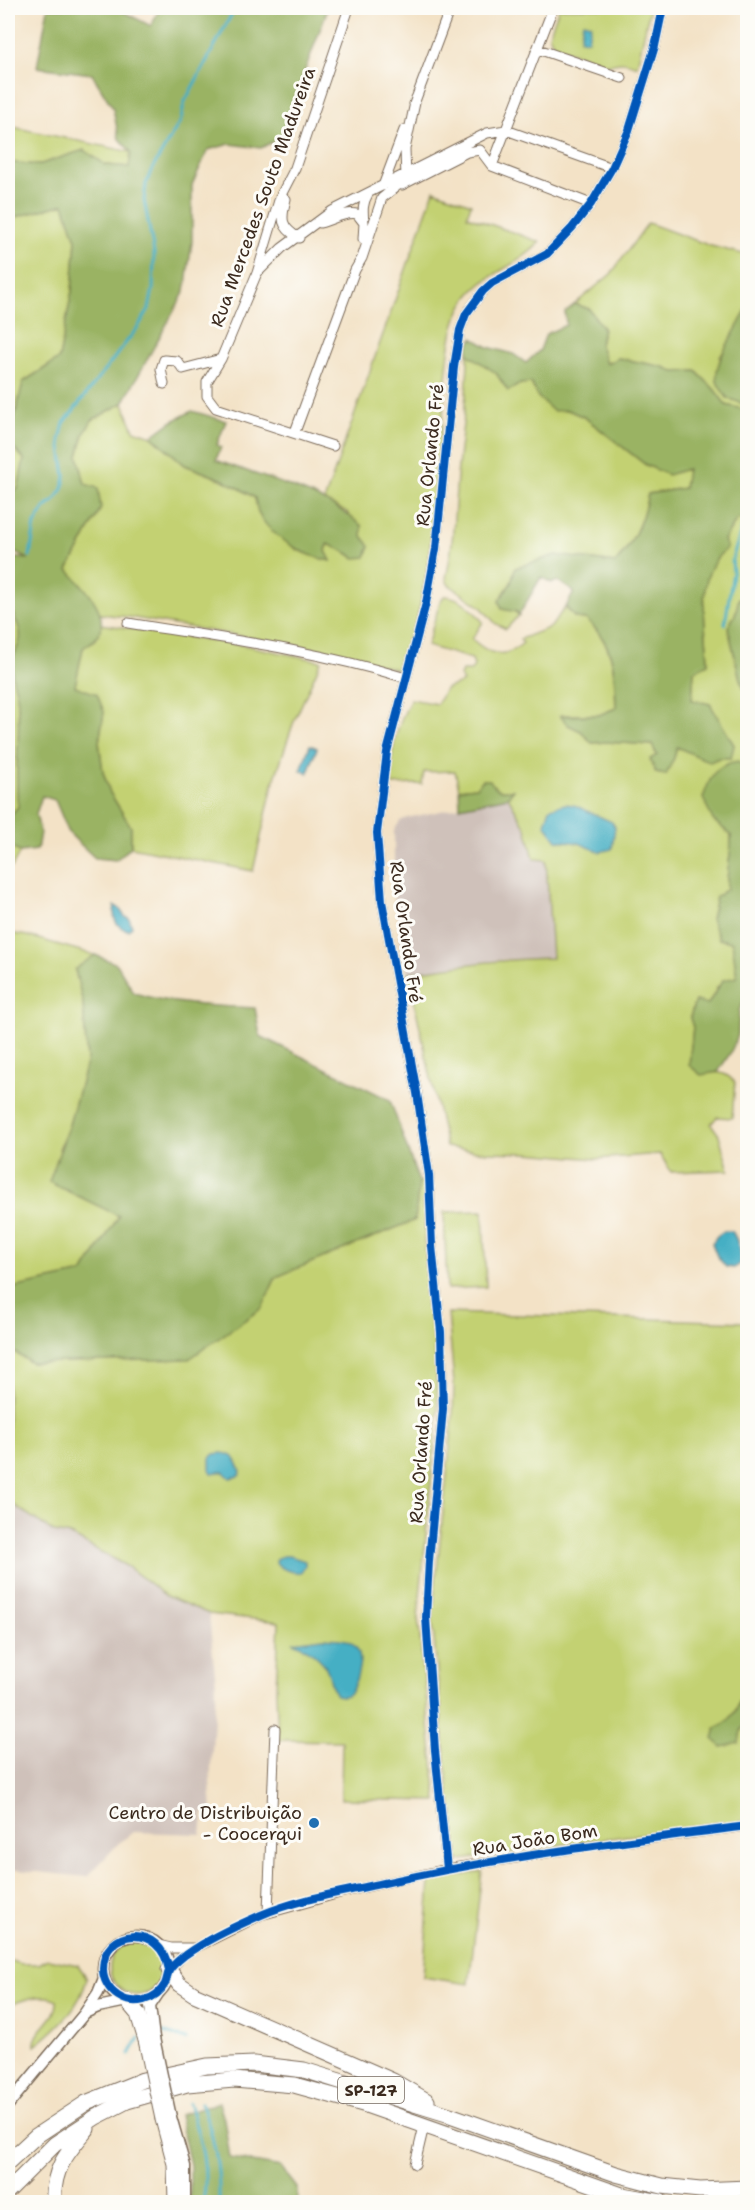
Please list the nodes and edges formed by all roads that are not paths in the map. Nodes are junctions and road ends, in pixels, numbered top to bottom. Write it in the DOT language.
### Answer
graph roads {
  1 [pos="349,8"];
  2 [pos="450,8"];
  3 [pos="553,8"];
  4 [pos="663,8"];
  5 [pos="538,49"];
  6 [pos="622,78"];
  7 [pos="416,98"];
  8 [pos="506,130"];
  9 [pos="405,156"];
  10 [pos="427,164"];
  11 [pos="492,166"];
  12 [pos="295,168"];
  13 [pos="612,168"];
  14 [pos="407,174"];
  15 [pos="383,186"];
  16 [pos="398,188"];
  17 [pos="368,194"];
  18 [pos="591,204"];
  19 [pos="364,223"];
  20 [pos="315,224"];
  21 [pos="299,238"];
  22 [pos="355,270"];
  23 [pos="257,273"];
  24 [pos="221,359"];
  25 [pos="164,384"];
  26 [pos="295,432"];
  27 [pos="333,446"];
  28 [pos="128,623"];
  29 [pos="406,678"];
  30 [pos="275,1729"];
  31 [pos="747,1826"];
  32 [pos="447,1869"];
  33 [pos="268,1912"];
  34 [pos="158,1945"];
  35 [pos="195,1948"];
  36 [pos="169,1971"];
  37 [pos="104,1978"];
  38 [pos="160,1991"];
  39 [pos="127,2001"];
  40 [pos="84,2014"];
  41 [pos="151,2035"];
  42 [pos="8,2105"];
  43 [pos="450,2115"];
  44 [pos="96,2117"];
  45 [pos="167,2118"];
  46 [pos="424,2126"];
  47 [pos="8,2162"];
  48 [pos="415,2164"];
  49 [pos="747,2188"];
  50 [pos="8,2191"];
  51 [pos="54,2202"];
  52 [pos="176,2202"];
  53 [pos="185,2202"];
  54 [pos="661,2202"];
  1 -- 12 [label="street, Rua Mercedes Souto Madureira"];
  2 -- 7 [label="street"];
  3 -- 5 [label="street"];
  4 -- 13 [label="street, Rua Orlando Fré"];
  5 -- 6 [label="street"];
  5 -- 8 [label="street"];
  7 -- 9 [label="street"];
  7 -- 15 [label="street"];
  8 -- 10 [label="street"];
  8 -- 11 [label="street"];
  8 -- 13 [label="street"];
  9 -- 10 [label="street"];
  9 -- 14 [label="street"];
  10 -- 14 [label="street"];
  11 -- 16 [label="street"];
  11 -- 18 [label="street"];
  12 -- 21 [label="street"];
  12 -- 23 [label="street, Rua Mercedes Souto Madureira"];
  13 -- 18 [label="street, Rua Orlando Fré"];
  14 -- 15 [label="street"];
  14 -- 16 [label="street"];
  15 -- 17 [label="street"];
  16 -- 22 [label="street"];
  17 -- 19 [label="street"];
  17 -- 20 [label="street"];
  18 -- 29 [label="street, Rua Orlando Fré"];
  19 -- 20 [label="street"];
  19 -- 22 [label="street"];
  20 -- 21 [label="street"];
  21 -- 23 [label="street"];
  22 -- 26 [label="street"];
  23 -- 24 [label="street, Rua Mercedes Souto Madureira"];
  24 -- 25 [label="street"];
  24 -- 26 [label="street, Rua Mercedes Souto Madureira"];
  26 -- 27 [label="street"];
  28 -- 29 [label="street"];
  29 -- 32 [label="street, Rua Orlando Fré"];
  30 -- 33 [label="street"];
  31 -- 32 [label="street, Rua João Bom"];
  32 -- 33 [label="street, Rua João Bom"];
  33 -- 35 [label="street, Rua João Bom"];
  34 -- 35 [label="street"];
  34 -- 36 [label="street"];
  34 -- 37 [label="street"];
  35 -- 36 [label="street"];
  36 -- 38 [label="street"];
  36 -- 43 [label="highway"];
  37 -- 39 [label="street"];
  37 -- 40 [label="street"];
  38 -- 39 [label="street"];
  38 -- 41 [label="street"];
  39 -- 40 [label="street"];
  39 -- 41 [label="highway"];
  40 -- 42 [label="street"];
  41 -- 45 [label="highway, bridge"];
  43 -- 47 [label="highway, SP-127"];
  43 -- 49 [label="highway, SP-127"];
  44 -- 46 [label="highway, SP-127"];
  44 -- 50 [label="highway, SP-127"];
  44 -- 51 [label="highway"];
  45 -- 52 [label="highway"];
  45 -- 53 [label="street"];
  46 -- 48 [label="street"];
  46 -- 54 [label="highway, SP-127"];
}
